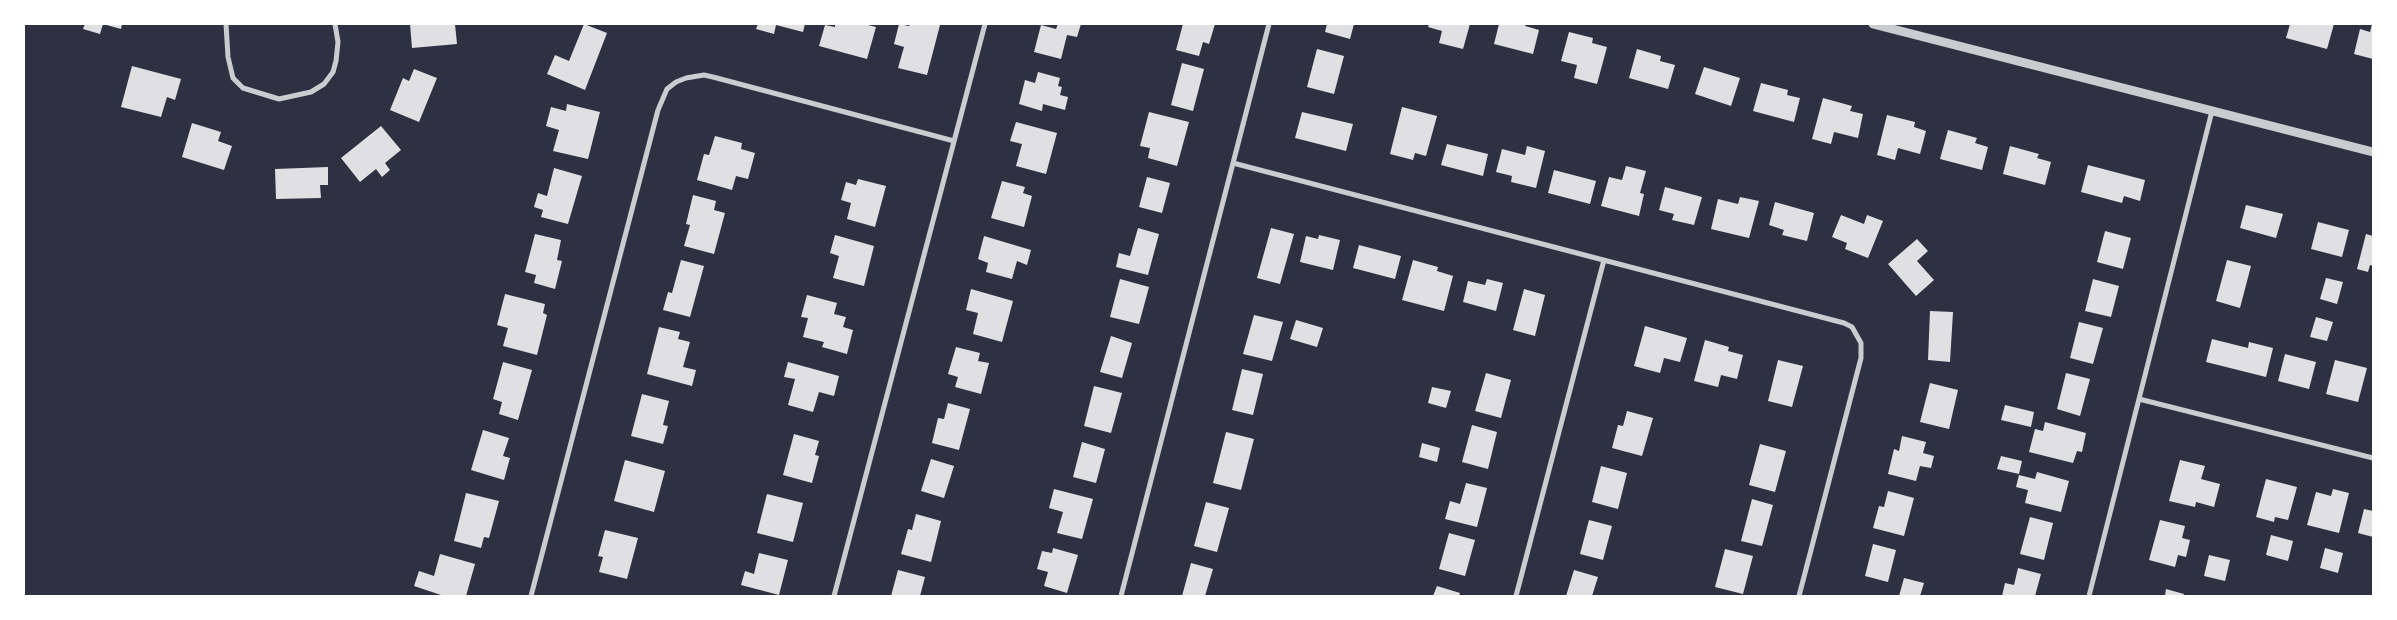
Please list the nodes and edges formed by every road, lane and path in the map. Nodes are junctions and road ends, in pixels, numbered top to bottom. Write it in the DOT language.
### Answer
graph roads {
  1 [pos="226,24"];
  2 [pos="335,24"];
  3 [pos="985,24"];
  4 [pos="1269,24"];
  5 [pos="1873,24"];
  6 [pos="2212,111"];
  7 [pos="954,141"];
  8 [pos="2373,152"];
  9 [pos="1233,163"];
  10 [pos="1604,260"];
  11 [pos="2139,399"];
  12 [pos="2373,458"];
  13 [pos="531,596"];
  14 [pos="834,596"];
  15 [pos="1121,596"];
  16 [pos="1516,596"];
  17 [pos="1799,596"];
  18 [pos="2090,596"];
  1 -- 2 [label="street"];
  3 -- 7 [label="street"];
  4 -- 9 [label="street"];
  5 -- 6 [label="street"];
  6 -- 8 [label="street"];
  6 -- 11 [label="street"];
  7 -- 13 [label="street"];
  7 -- 14 [label="street"];
  9 -- 10 [label="street"];
  9 -- 15 [label="street"];
  10 -- 16 [label="street"];
  10 -- 17 [label="street"];
  11 -- 12 [label="street"];
  11 -- 18 [label="street"];
}
